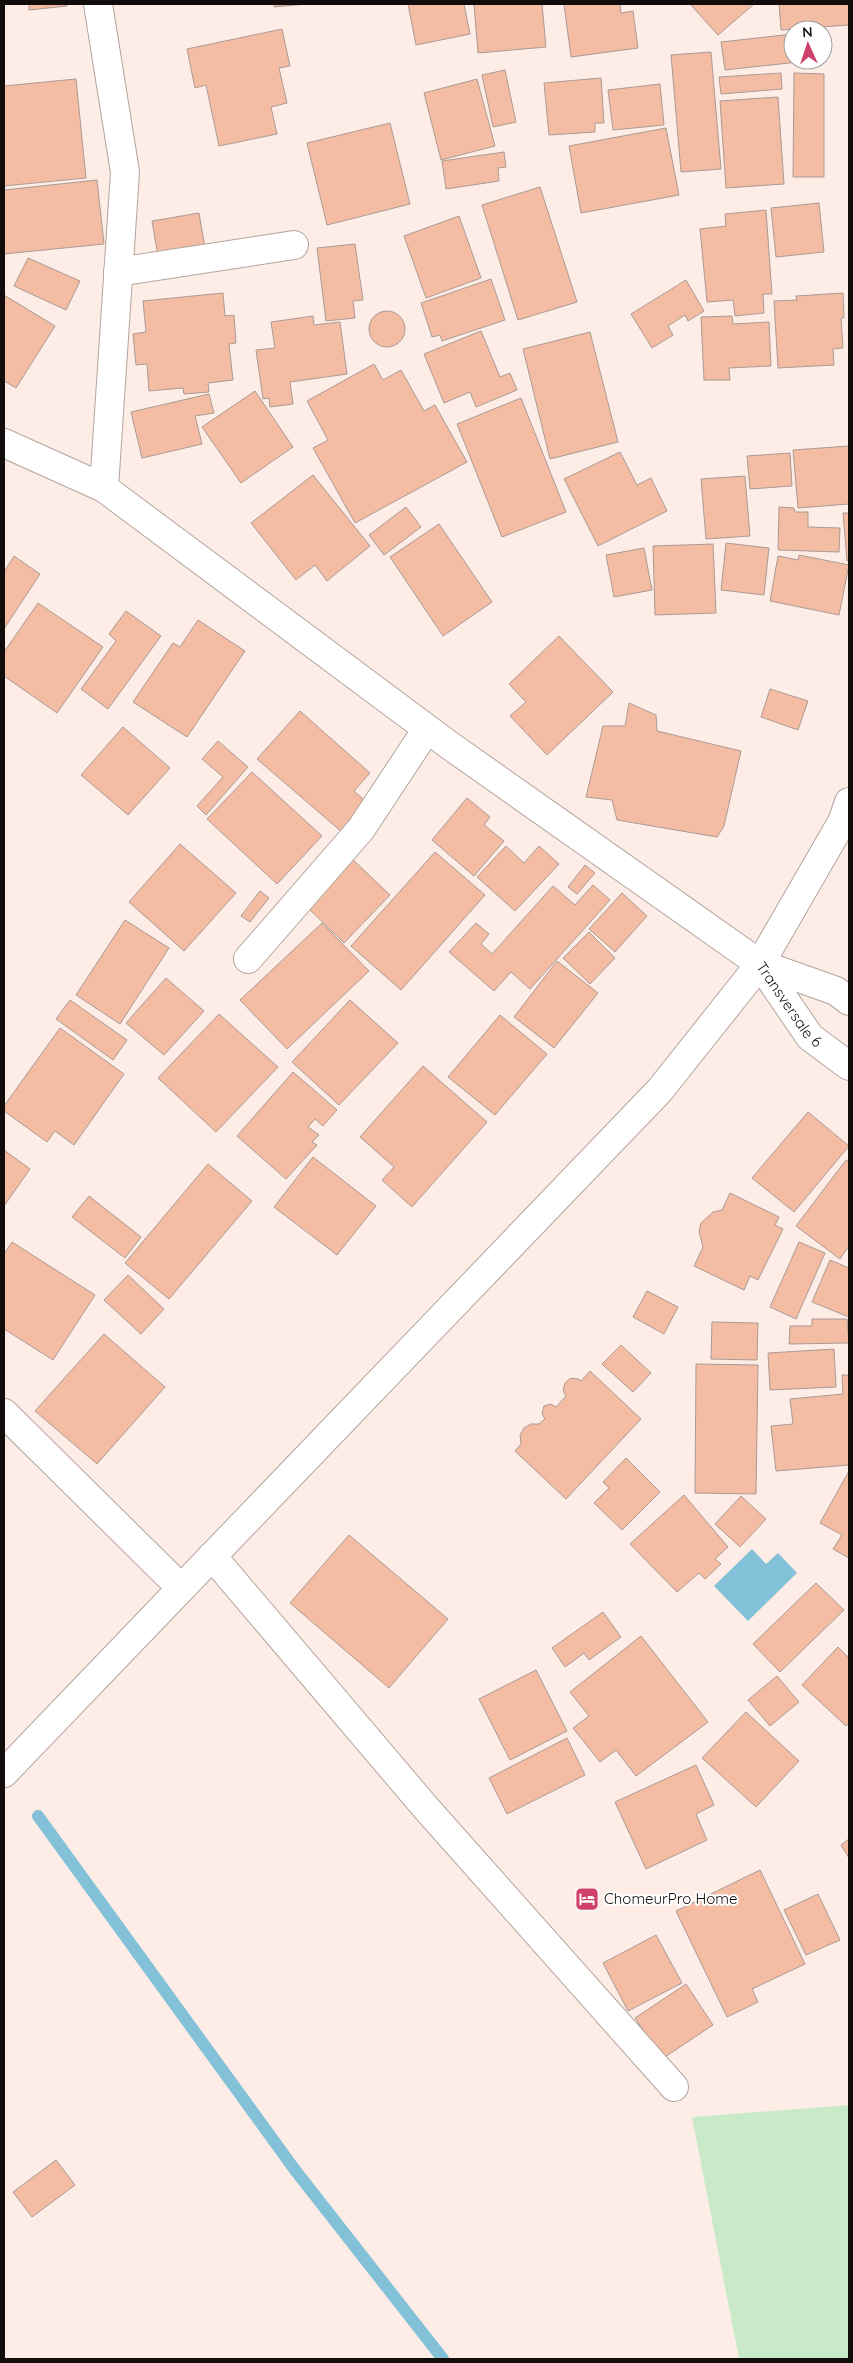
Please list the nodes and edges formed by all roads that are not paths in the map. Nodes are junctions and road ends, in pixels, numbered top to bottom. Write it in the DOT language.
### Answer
graph roads {
  1 [pos="98,4"];
  2 [pos="294,245"];
  3 [pos="118,272"];
  4 [pos="4,443"];
  5 [pos="104,488"];
  6 [pos="427,729"];
  7 [pos="849,802"];
  8 [pos="248,959"];
  9 [pos="760,964"];
  10 [pos="849,1001"];
  11 [pos="849,1066"];
  12 [pos="4,1413"];
  13 [pos="212,1556"];
  14 [pos="181,1588"];
  15 [pos="4,1773"];
  16 [pos="674,2086"];
  1 -- 3 [label="street"];
  2 -- 3 [label="street"];
  3 -- 5 [label="street"];
  4 -- 5 [label="street"];
  5 -- 6 [label="street"];
  6 -- 8 [label="street"];
  6 -- 9 [label="street"];
  7 -- 9 [label="street"];
  9 -- 10 [label="street, Transversale 6"];
  9 -- 11 [label="street, Transversale 6"];
  9 -- 13 [label="street"];
  12 -- 14 [label="street"];
  13 -- 14 [label="street"];
  13 -- 16 [label="street"];
  14 -- 15 [label="street"];
}
